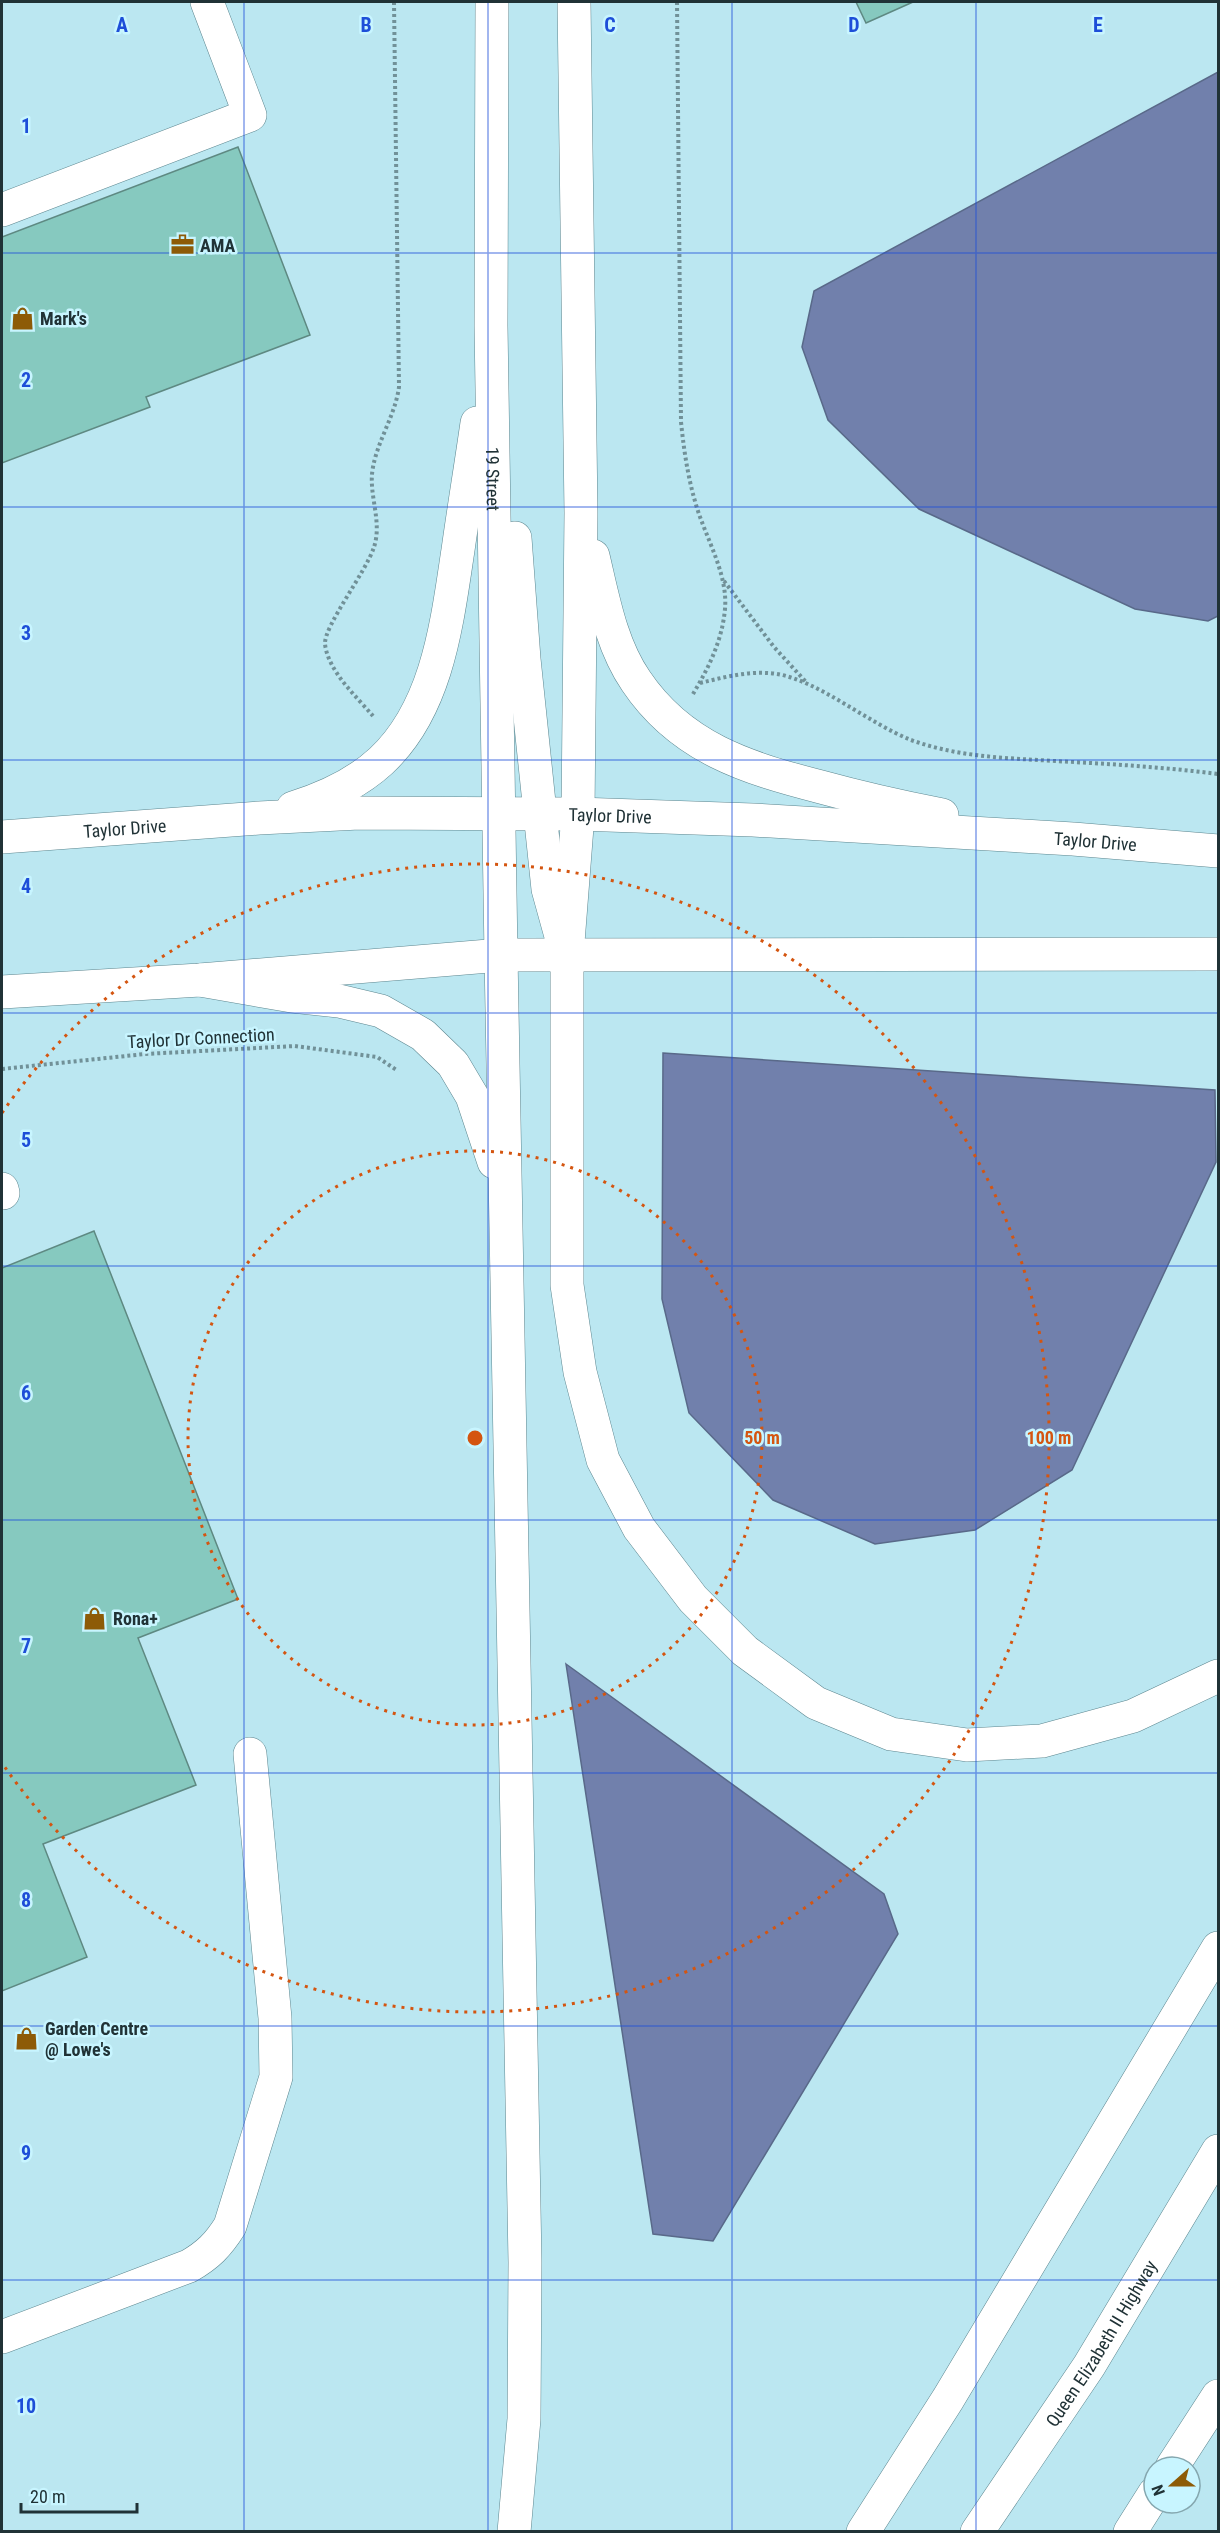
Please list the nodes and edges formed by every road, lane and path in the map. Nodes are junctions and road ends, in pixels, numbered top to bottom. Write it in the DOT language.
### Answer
graph roads {
  1 [pos="207,2"];
  2 [pos="394,2"];
  3 [pos="492,2"];
  4 [pos="574,2"];
  5 [pos="677,2"];
  6 [pos="2,210"];
  7 [pos="493,228"];
  8 [pos="491,326"];
  9 [pos="581,513"];
  10 [pos="722,578"];
  11 [pos="699,684"];
  12 [pos="809,685"];
  13 [pos="691,698"];
  14 [pos="380,723"];
  15 [pos="1218,774"];
  16 [pos="499,813"];
  17 [pos="540,814"];
  18 [pos="578,814"];
  19 [pos="259,818"];
  20 [pos="2,837"];
  21 [pos="1073,840"];
  22 [pos="1218,851"];
  23 [pos="1218,954"];
  24 [pos="567,955"];
  25 [pos="501,956"];
  26 [pos="200,980"];
  27 [pos="2,992"];
  28 [pos="2,1069"];
  29 [pos="398,1071"];
  30 [pos="504,1189"];
  31 [pos="1218,1676"];
  32 [pos="250,1754"];
  33 [pos="1218,1948"];
  34 [pos="1218,2151"];
  35 [pos="2,2337"];
  36 [pos="1218,2396"];
  37 [pos="1180,2455"];
  38 [pos="1142,2513"];
  39 [pos="514,2532"];
  40 [pos="863,2532"];
  41 [pos="978,2532"];
  42 [pos="1130,2532"];
  1 -- 6 [label="main road"];
  2 -- 14 [label="path"];
  3 -- 7 [label="main road, 19 Street"];
  4 -- 9 [label="main road"];
  5 -- 10 [label="path"];
  7 -- 8 [label="main road, 19 Street"];
  7 -- 17 [label="main road"];
  8 -- 16 [label="main road, 19 Street"];
  8 -- 19 [label="main road"];
  9 -- 18 [label="main road"];
  9 -- 21 [label="main road"];
  10 -- 11 [label="path"];
  10 -- 12 [label="path"];
  11 -- 12 [label="path"];
  11 -- 13 [label="path"];
  12 -- 15 [label="path"];
  16 -- 17 [label="main road, Taylor Drive"];
  16 -- 19 [label="main road, Taylor Drive"];
  16 -- 25 [label="main road, 19 Street"];
  17 -- 18 [label="main road, Taylor Drive"];
  17 -- 24 [label="main road"];
  18 -- 21 [label="main road, Taylor Drive"];
  18 -- 24 [label="main road"];
  19 -- 20 [label="main road, Taylor Drive"];
  21 -- 22 [label="main road, Taylor Drive"];
  23 -- 24 [label="main road"];
  24 -- 25 [label="main road"];
  24 -- 31 [label="main road"];
  25 -- 26 [label="main road"];
  25 -- 30 [label="main road, 19 Street"];
  26 -- 27 [label="main road"];
  26 -- 30 [label="main road"];
  28 -- 29 [label="path, Taylor Dr Connection"];
  30 -- 39 [label="main road, 19 Street"];
  32 -- 35 [label="main road"];
  33 -- 40 [label="main road"];
  34 -- 41 [label="main road, Queen Elizabeth II Highway"];
  36 -- 37 [label="main road"];
  38 -- 42 [label="main road"];
}
